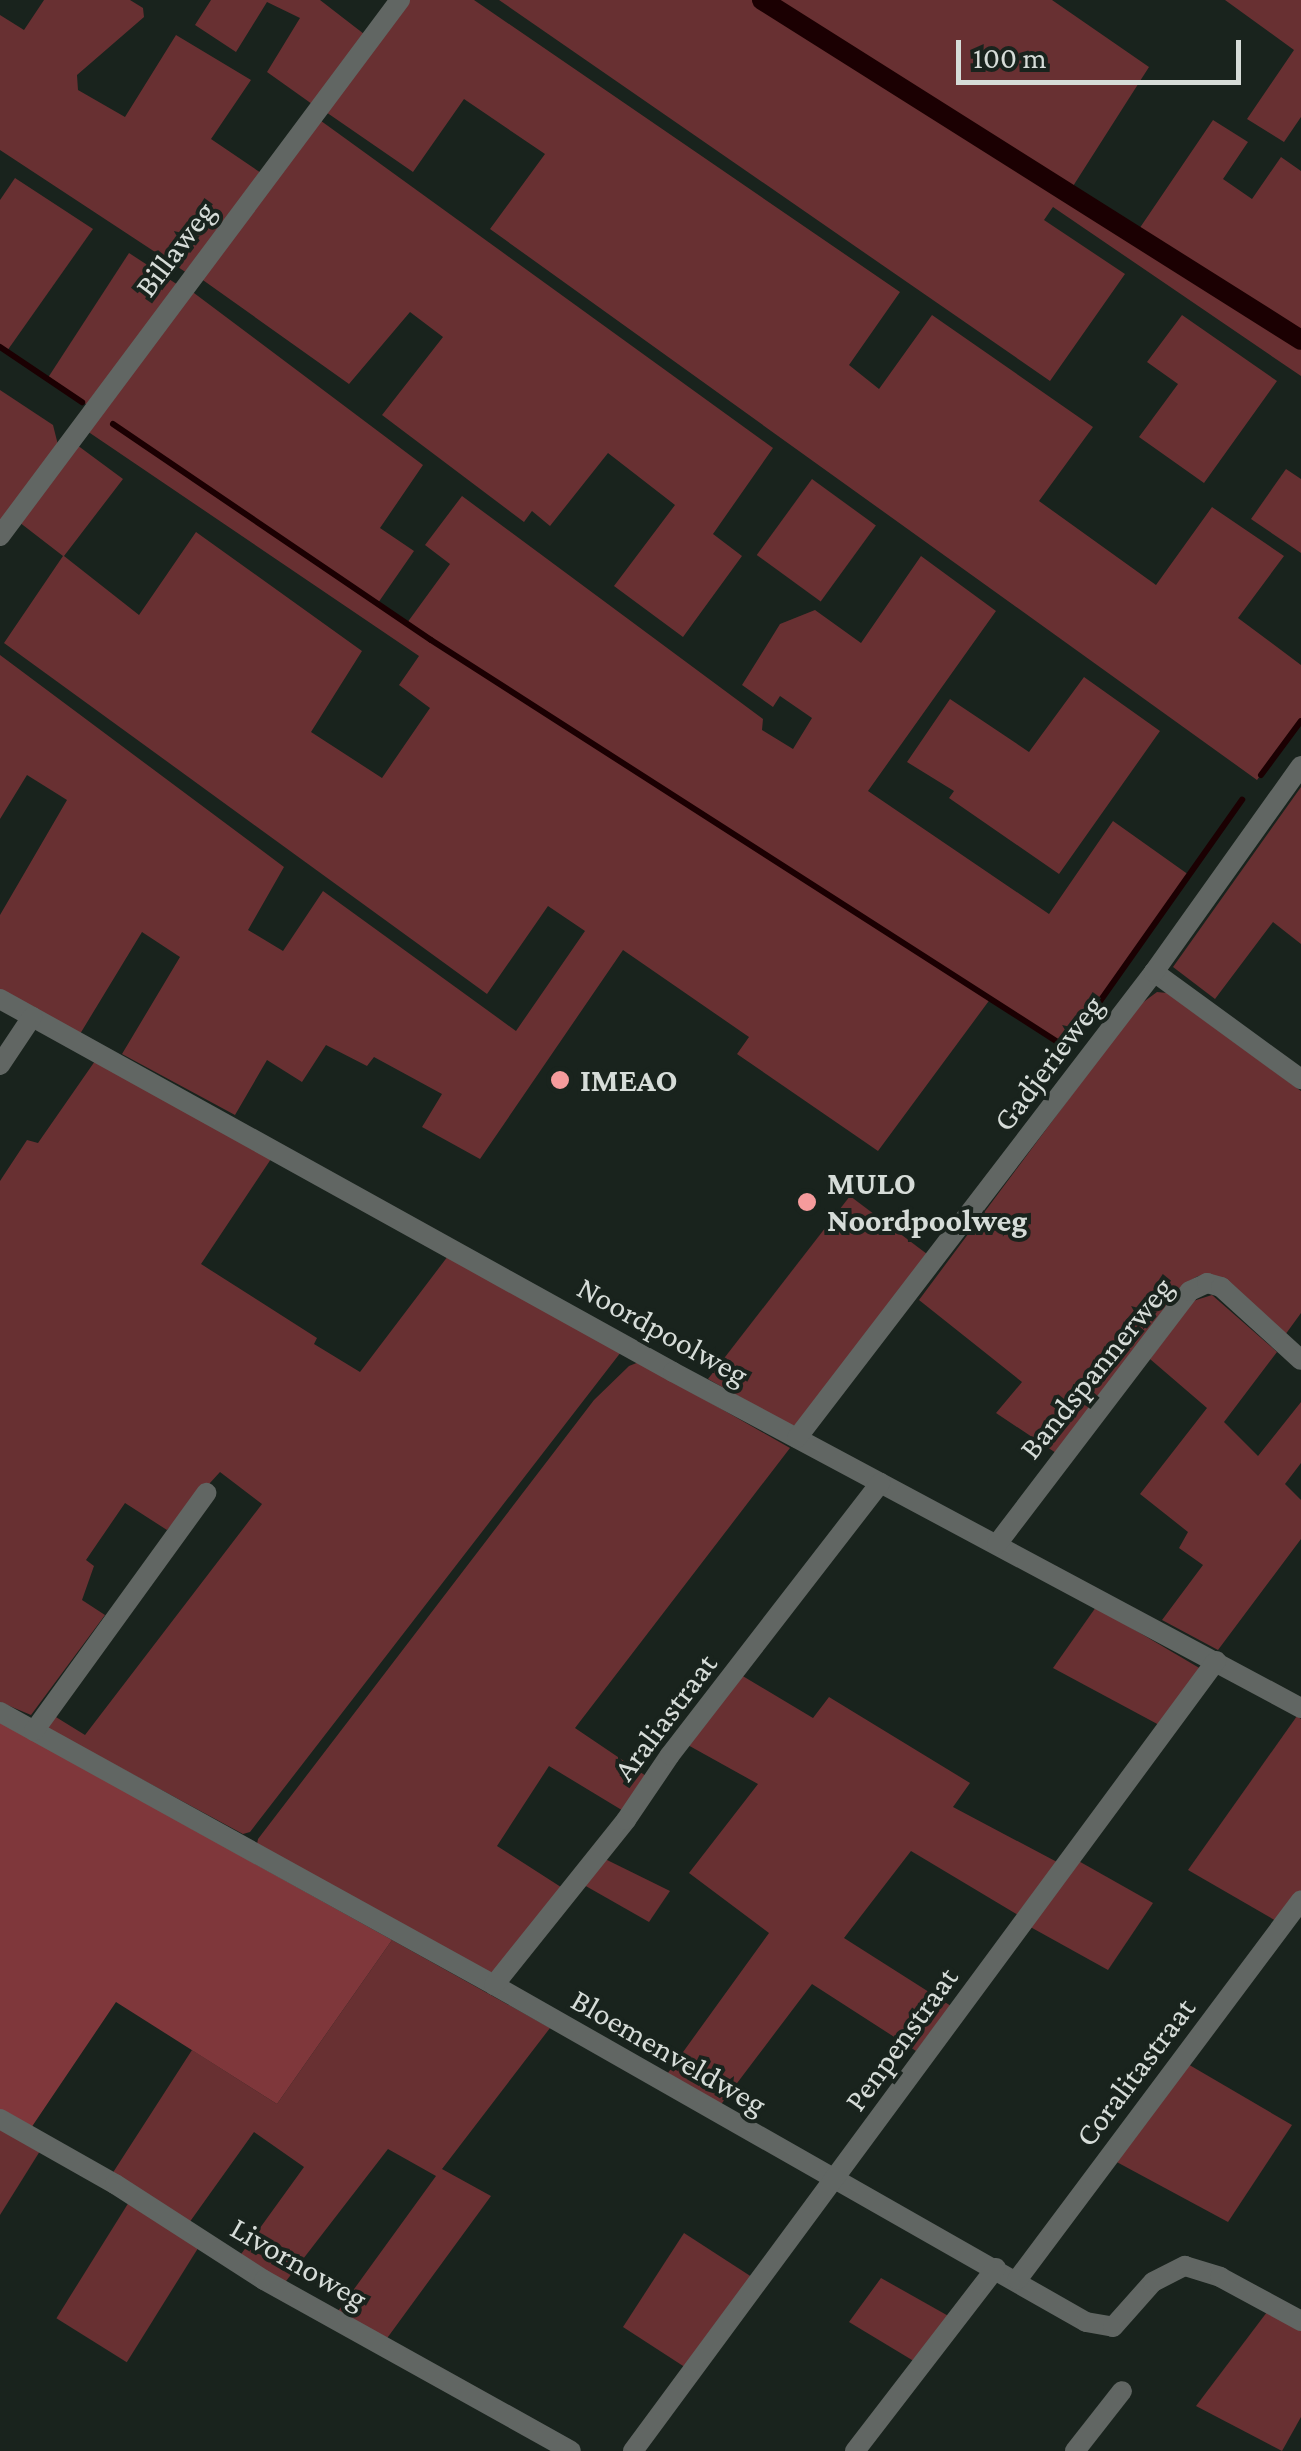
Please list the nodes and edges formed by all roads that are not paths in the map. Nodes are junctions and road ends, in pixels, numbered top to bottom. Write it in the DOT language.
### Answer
graph roads {
  1 [pos="400,0"];
  2 [pos="0,536"];
  3 [pos="1301,766"];
  4 [pos="1154,972"];
  5 [pos="0,998"];
  6 [pos="32,1017"];
  7 [pos="0,1064"];
  8 [pos="1301,1079"];
  9 [pos="1301,1360"];
  10 [pos="797,1438"];
  11 [pos="880,1482"];
  12 [pos="206,1494"];
  13 [pos="997,1544"];
  14 [pos="1216,1661"];
  15 [pos="1301,1708"];
  16 [pos="0,1712"];
  17 [pos="34,1731"];
  18 [pos="1301,1900"];
  19 [pos="494,1986"];
  20 [pos="0,2119"];
  21 [pos="834,2179"];
  22 [pos="996,2268"];
  23 [pos="1017,2280"];
  24 [pos="1301,2322"];
  25 [pos="1122,2392"];
  26 [pos="571,2451"];
  27 [pos="632,2451"];
  28 [pos="855,2451"];
  29 [pos="1076,2451"];
  1 -- 2 [label="street, Billaweg"];
  3 -- 4 [label="street, Gadjerieweg"];
  4 -- 8 [label="street"];
  4 -- 10 [label="street, Gadjerieweg"];
  5 -- 6 [label="street, Noordpoolweg"];
  6 -- 7 [label="street"];
  6 -- 10 [label="street, Noordpoolweg"];
  9 -- 13 [label="street, Bandspannerweg"];
  10 -- 11 [label="street, Noordpoolweg"];
  11 -- 13 [label="street, Noordpoolweg"];
  11 -- 19 [label="street, Araliastraat"];
  12 -- 17 [label="street"];
  13 -- 14 [label="street, Noordpoolweg"];
  14 -- 15 [label="street, Noordpoolweg"];
  14 -- 21 [label="street, Penpenstraat"];
  16 -- 17 [label="street, Bloemenveldweg"];
  17 -- 19 [label="street, Bloemenveldweg"];
  18 -- 23 [label="street, Coralitastraat"];
  19 -- 21 [label="street, Bloemenveldweg"];
  20 -- 26 [label="street, Livornoweg"];
  21 -- 22 [label="street, Bloemenveldweg"];
  21 -- 27 [label="street, Penpenstraat"];
  22 -- 23 [label="street, Bloemenveldweg"];
  22 -- 28 [label="street"];
  23 -- 24 [label="street, Bloemenveldweg"];
  25 -- 29 [label="street"];
}
